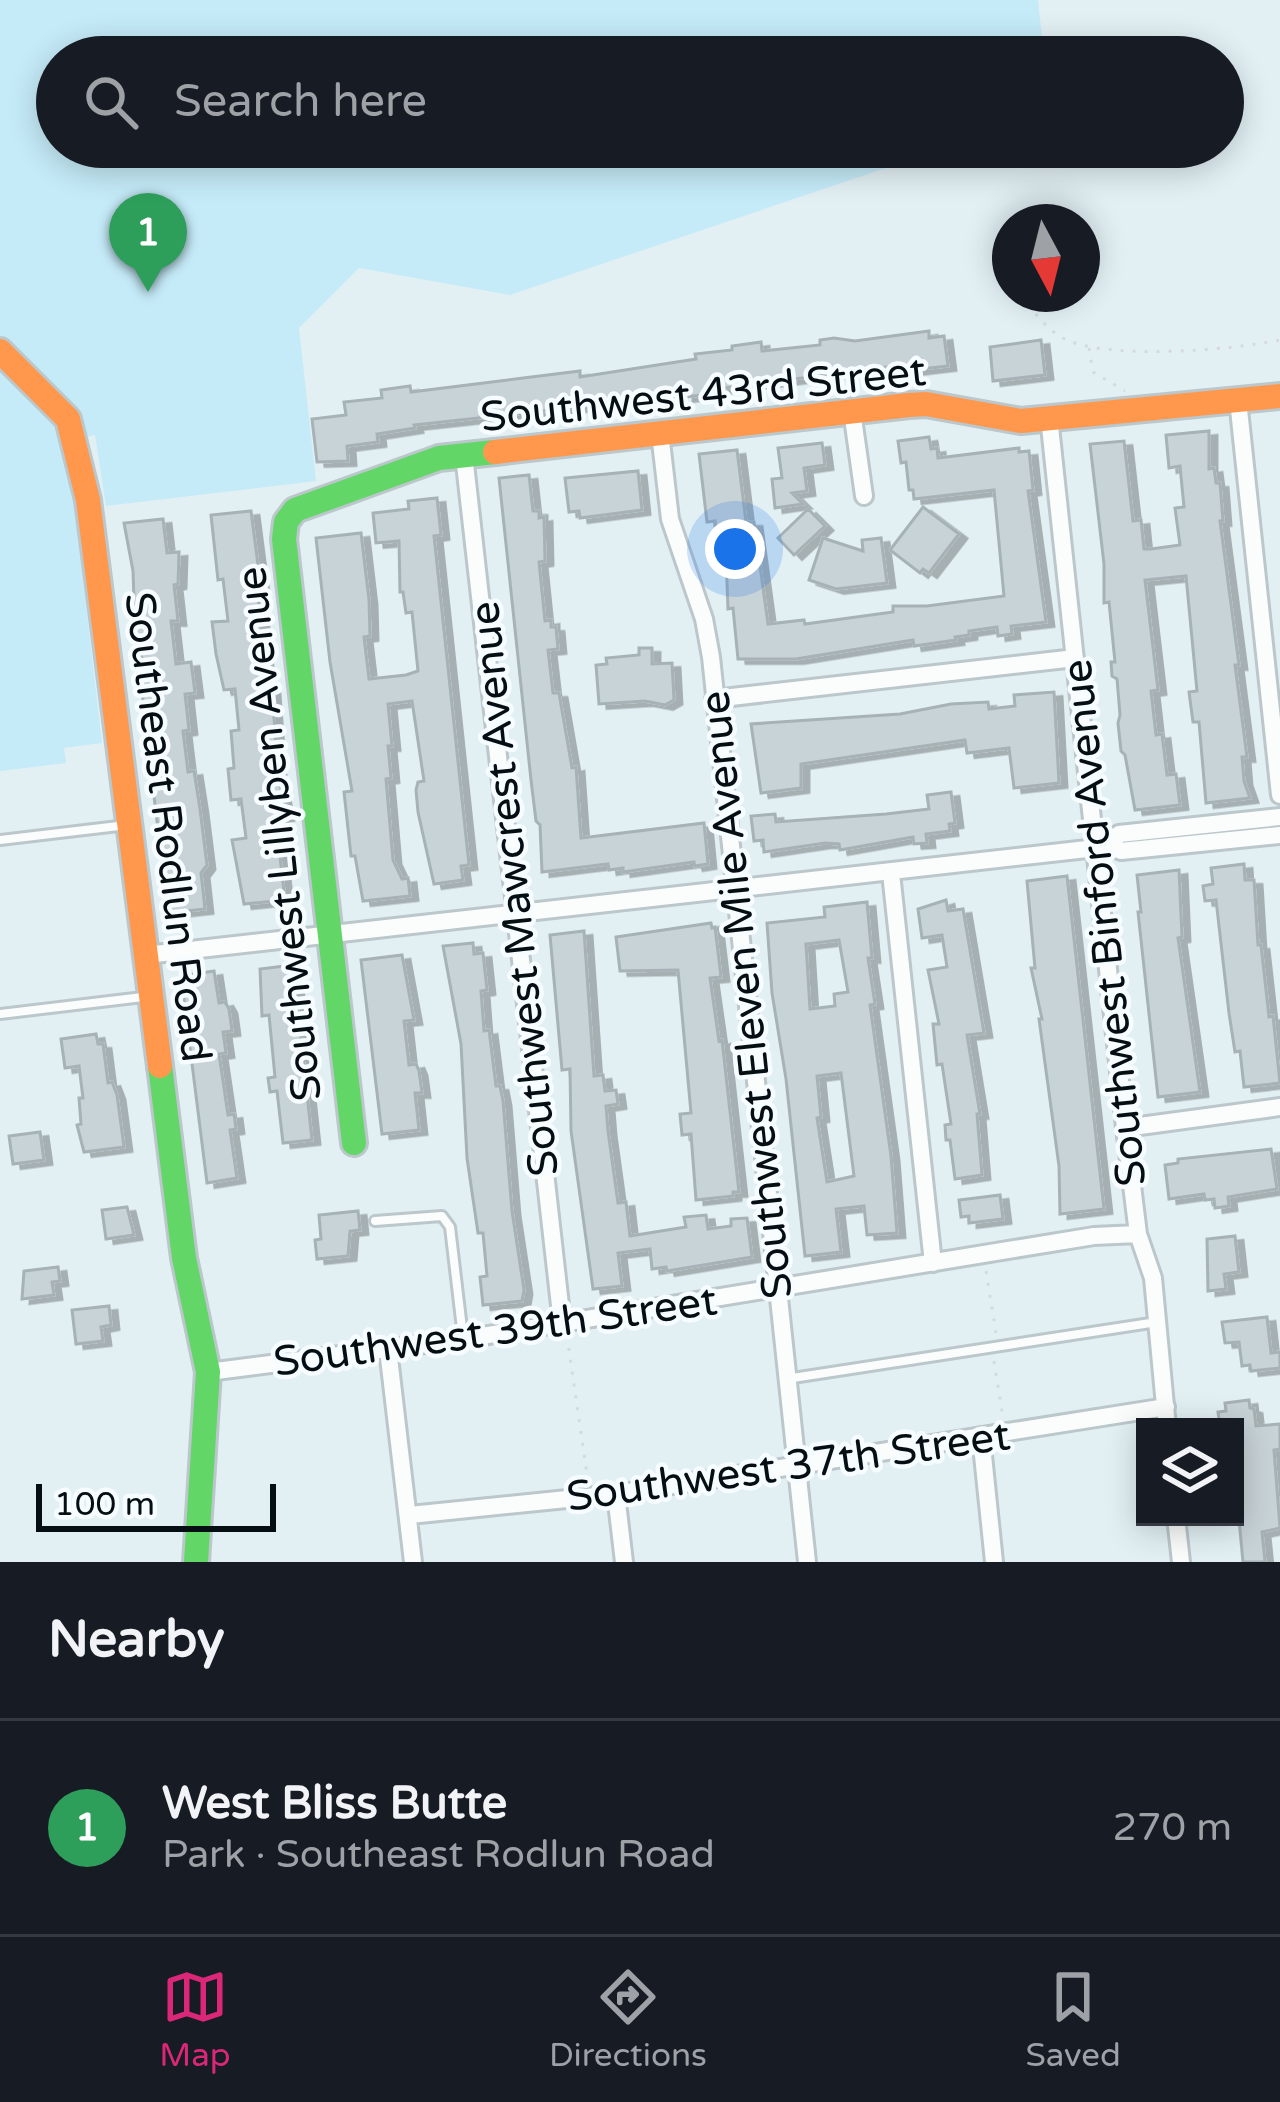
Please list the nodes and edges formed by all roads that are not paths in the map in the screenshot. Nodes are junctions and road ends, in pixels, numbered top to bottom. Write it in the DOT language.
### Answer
graph roads {
  1 [pos="0,351"];
  2 [pos="1280,396"];
  3 [pos="1238,400"];
  4 [pos="852,411"];
  5 [pos="1049,417"];
  6 [pos="660,433"];
  7 [pos="464,455"];
  8 [pos="864,496"];
  9 [pos="289,517"];
  10 [pos="1075,658"];
  11 [pos="714,699"];
  12 [pos="1280,795"];
  13 [pos="1280,817"];
  14 [pos="128,825"];
  15 [pos="1280,835"];
  16 [pos="0,840"];
  17 [pos="1103,847"];
  18 [pos="891,872"];
  19 [pos="734,890"];
  20 [pos="514,914"];
  21 [pos="328,934"];
  22 [pos="146,955"];
  23 [pos="151,996"];
  24 [pos="0,1014"];
  25 [pos="1280,1107"];
  26 [pos="1125,1128"];
  27 [pos="355,1143"];
  28 [pos="375,1221"];
  29 [pos="1138,1234"];
  30 [pos="933,1263"];
  31 [pos="779,1287"];
  32 [pos="1158,1322"];
  33 [pos="562,1323"];
  34 [pos="464,1339"];
  35 [pos="388,1348"];
  36 [pos="208,1372"];
  37 [pos="785,1379"];
  38 [pos="1166,1407"];
  39 [pos="1167,1418"];
  40 [pos="981,1436"];
  41 [pos="795,1466"];
  42 [pos="616,1494"];
  43 [pos="410,1515"];
  44 [pos="1177,1526"];
  45 [pos="196,1562"];
  46 [pos="413,1562"];
  47 [pos="624,1562"];
  48 [pos="807,1562"];
  49 [pos="994,1562"];
  50 [pos="1181,1562"];
  1 -- 14 [label="street, Southeast Rodlun Road"];
  2 -- 3 [label="street, Southwest 43rd Street"];
  3 -- 5 [label="street, Southwest 43rd Street"];
  3 -- 12 [label="street"];
  4 -- 5 [label="street, Southwest 43rd Street"];
  4 -- 6 [label="street, Southwest 43rd Street"];
  4 -- 8 [label="street"];
  5 -- 10 [label="street, Southwest Binford Avenue"];
  6 -- 7 [label="street, Southwest 43rd Street"];
  6 -- 11 [label="street, Southwest Eleven Mile Avenue"];
  7 -- 9 [label="street, Southwest 43rd Street"];
  7 -- 20 [label="street, Southwest Mawcrest Avenue"];
  9 -- 21 [label="street, Southwest Lillyben Avenue"];
  10 -- 11 [label="street"];
  10 -- 17 [label="street, Southwest Binford Avenue"];
  11 -- 19 [label="street, Southwest Eleven Mile Avenue"];
  13 -- 17 [label="street"];
  14 -- 16 [label="lane"];
  14 -- 22 [label="street, Southeast Rodlun Road"];
  15 -- 17 [label="street"];
  17 -- 18 [label="street"];
  17 -- 26 [label="street, Southwest Binford Avenue"];
  18 -- 19 [label="street"];
  18 -- 30 [label="street"];
  19 -- 20 [label="street"];
  19 -- 31 [label="street, Southwest Eleven Mile Avenue"];
  20 -- 21 [label="street"];
  20 -- 33 [label="street, Southwest Mawcrest Avenue"];
  21 -- 22 [label="street"];
  21 -- 27 [label="street, Southwest Lillyben Avenue"];
  22 -- 23 [label="street, Southeast Rodlun Road"];
  23 -- 24 [label="lane"];
  23 -- 36 [label="street, Southeast Rodlun Road"];
  25 -- 26 [label="street"];
  26 -- 29 [label="street, Southwest Binford Avenue"];
  28 -- 34 [label="lane"];
  29 -- 30 [label="street, Southwest 39th Street"];
  29 -- 32 [label="street, Southwest Binford Avenue"];
  30 -- 31 [label="street, Southwest 39th Street"];
  31 -- 33 [label="street, Southwest 39th Street"];
  31 -- 37 [label="street, Southwest Eleven Mile Avenue"];
  32 -- 37 [label="lane"];
  32 -- 38 [label="street, Southwest Binford Avenue"];
  33 -- 34 [label="street, Southwest 39th Street"];
  34 -- 35 [label="street, Southwest 39th Street"];
  35 -- 36 [label="street, Southwest 39th Street"];
  35 -- 43 [label="street"];
  36 -- 45 [label="street, Southeast Rodlun Road"];
  37 -- 41 [label="street, Southwest Eleven Mile Avenue"];
  38 -- 39 [label="street, Southwest Binford Avenue"];
  38 -- 40 [label="street, Southwest 37th Street"];
  40 -- 41 [label="street, Southwest 37th Street"];
  40 -- 49 [label="street"];
  41 -- 42 [label="street, Southwest 37th Street"];
  41 -- 48 [label="street, Southwest Eleven Mile Avenue"];
  42 -- 43 [label="street, Southwest 37th Street"];
  42 -- 47 [label="street"];
  43 -- 46 [label="street"];
  44 -- 50 [label="street"];
}
